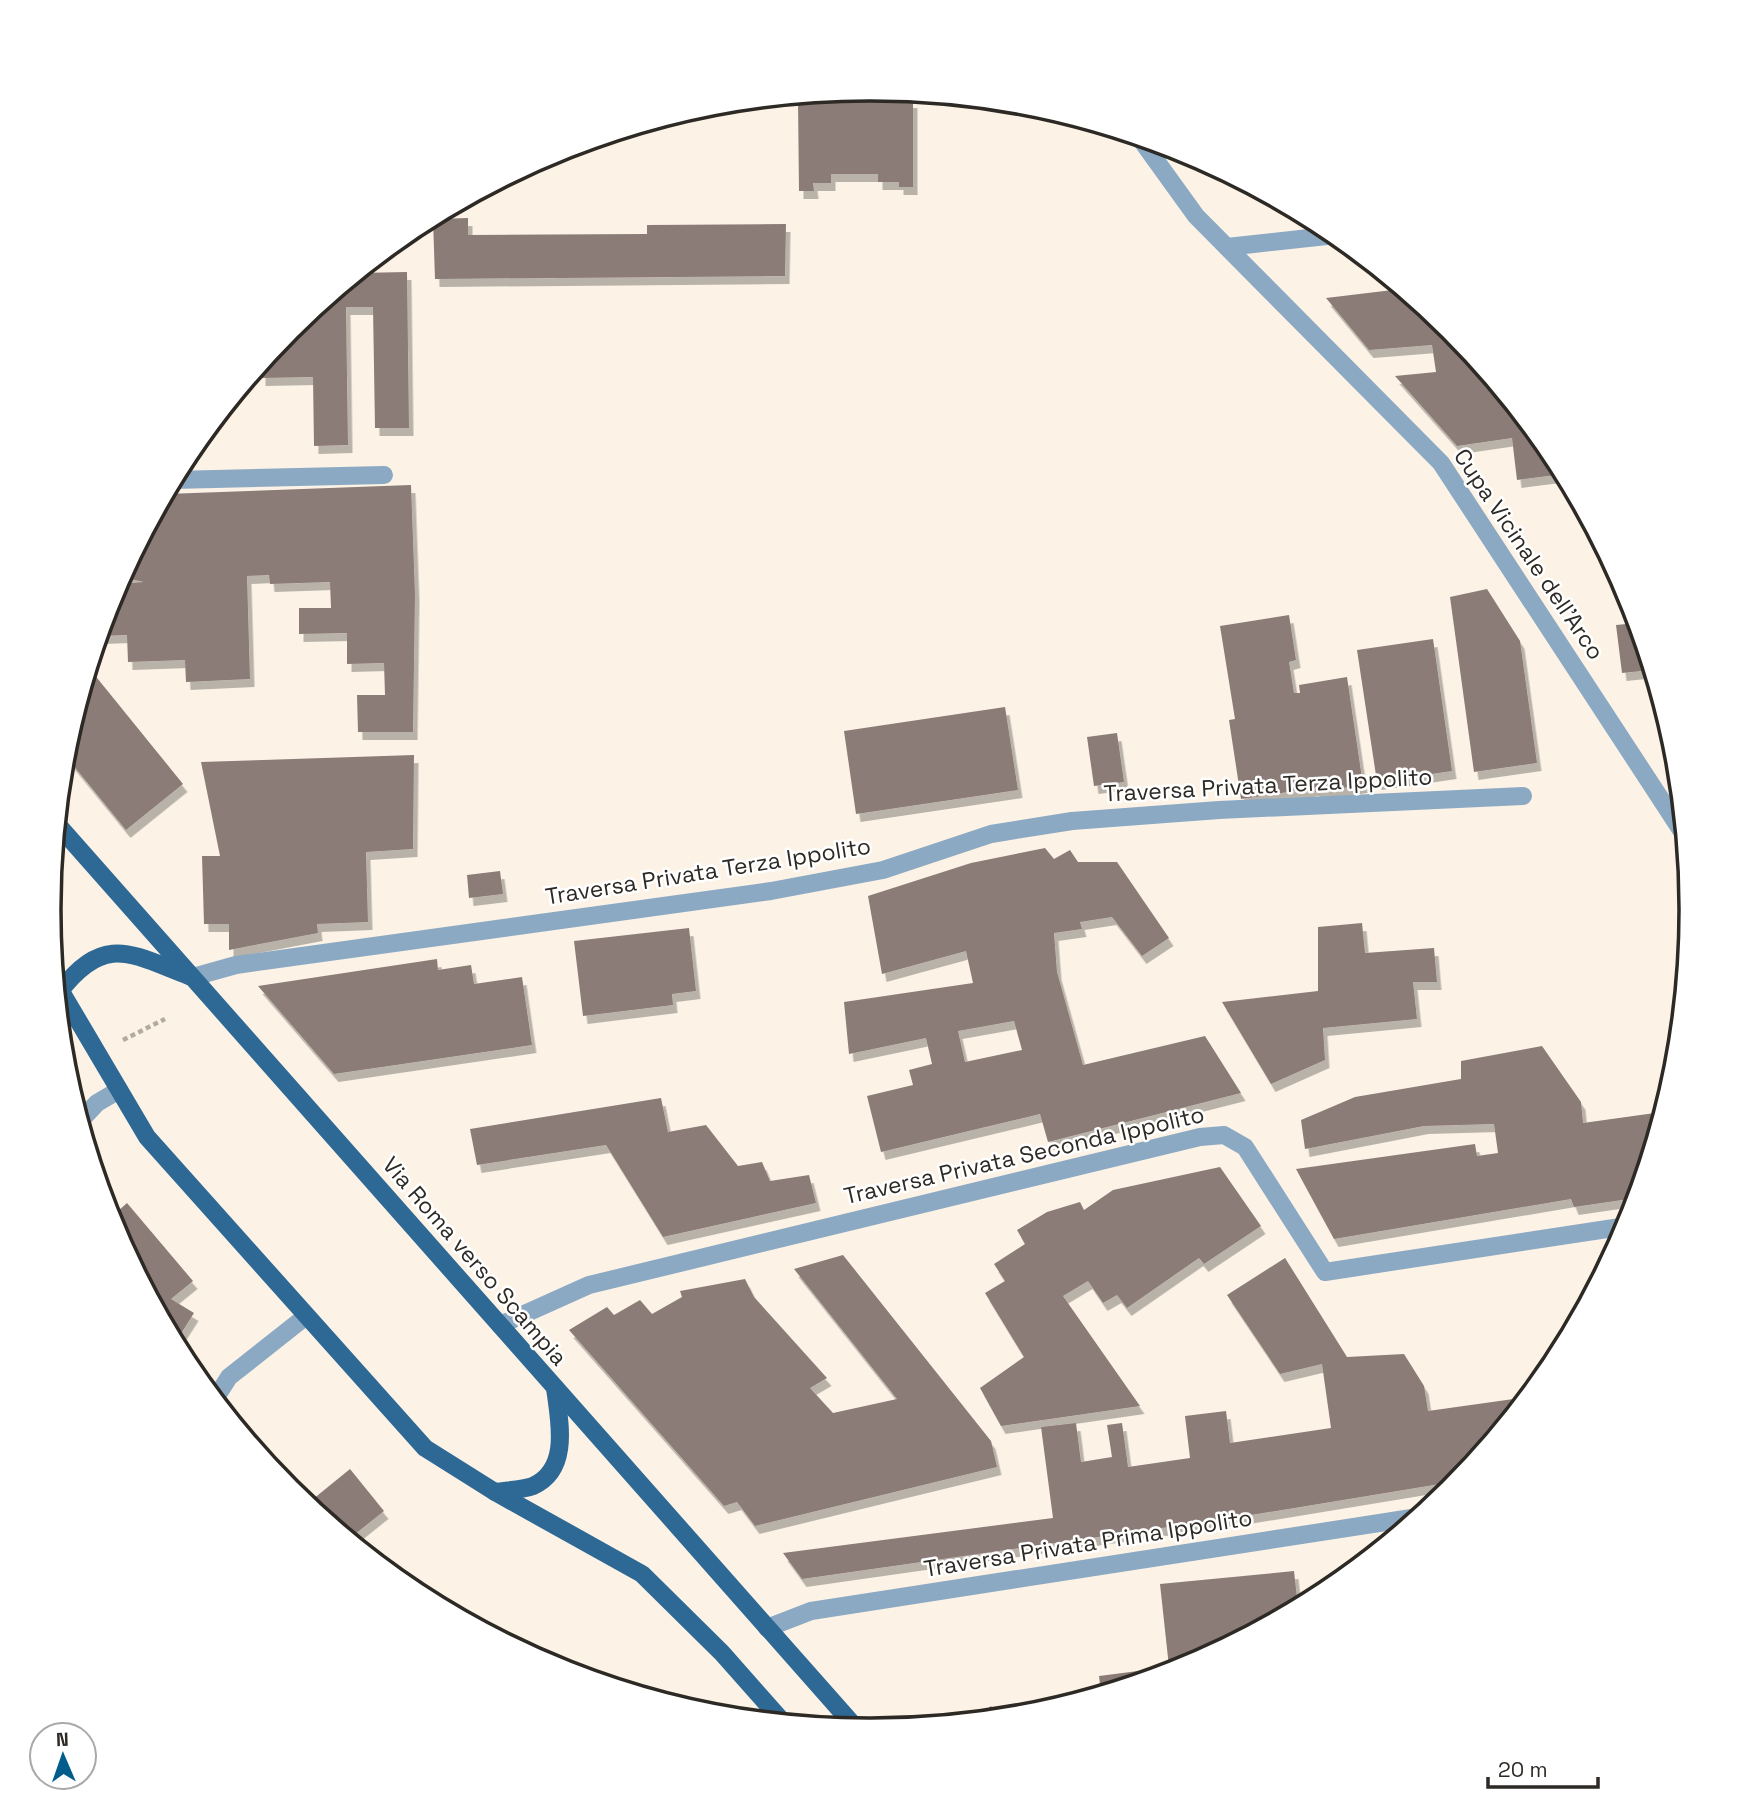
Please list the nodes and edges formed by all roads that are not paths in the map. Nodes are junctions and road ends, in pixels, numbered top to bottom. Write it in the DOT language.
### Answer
graph roads {
  1 [pos="1149,151"];
  2 [pos="1319,237"];
  3 [pos="1227,247"];
  4 [pos="384,475"];
  5 [pos="185,481"];
  6 [pos="1523,796"];
  7 [pos="1673,817"];
  8 [pos="65,833"];
  9 [pos="193,978"];
  10 [pos="65,981"];
  11 [pos="67,1002"];
  12 [pos="119,1090"];
  13 [pos="88,1113"];
  14 [pos="1613,1228"];
  15 [pos="305,1317"];
  16 [pos="500,1325"];
  17 [pos="555,1388"];
  18 [pos="220,1391"];
  19 [pos="495,1493"];
  20 [pos="1401,1520"];
  21 [pos="767,1628"];
  22 [pos="774,1712"];
  23 [pos="848,1718"];
  1 -- 3 [label="street, Cupa Vicinale dell'Arco"];
  2 -- 3 [label="street"];
  3 -- 7 [label="street, Cupa Vicinale dell'Arco"];
  4 -- 5 [label="street"];
  6 -- 9 [label="street, Traversa Privata Terza Ippolito"];
  8 -- 9 [label="main road, Via Roma verso Scampia"];
  9 -- 10 [label="main road"];
  9 -- 16 [label="main road, Via Roma verso Scampia"];
  11 -- 12 [label="main road"];
  12 -- 13 [label="street"];
  12 -- 15 [label="main road"];
  14 -- 16 [label="street, Traversa Privata Seconda Ippolito"];
  15 -- 18 [label="street"];
  15 -- 19 [label="main road"];
  16 -- 17 [label="main road, Via Roma verso Scampia"];
  17 -- 19 [label="main road"];
  17 -- 21 [label="main road, Via Roma verso Scampia"];
  19 -- 22 [label="main road"];
  20 -- 21 [label="street, Traversa Privata Prima Ippolito"];
  21 -- 23 [label="main road, Via Roma verso Scampia"];
}
